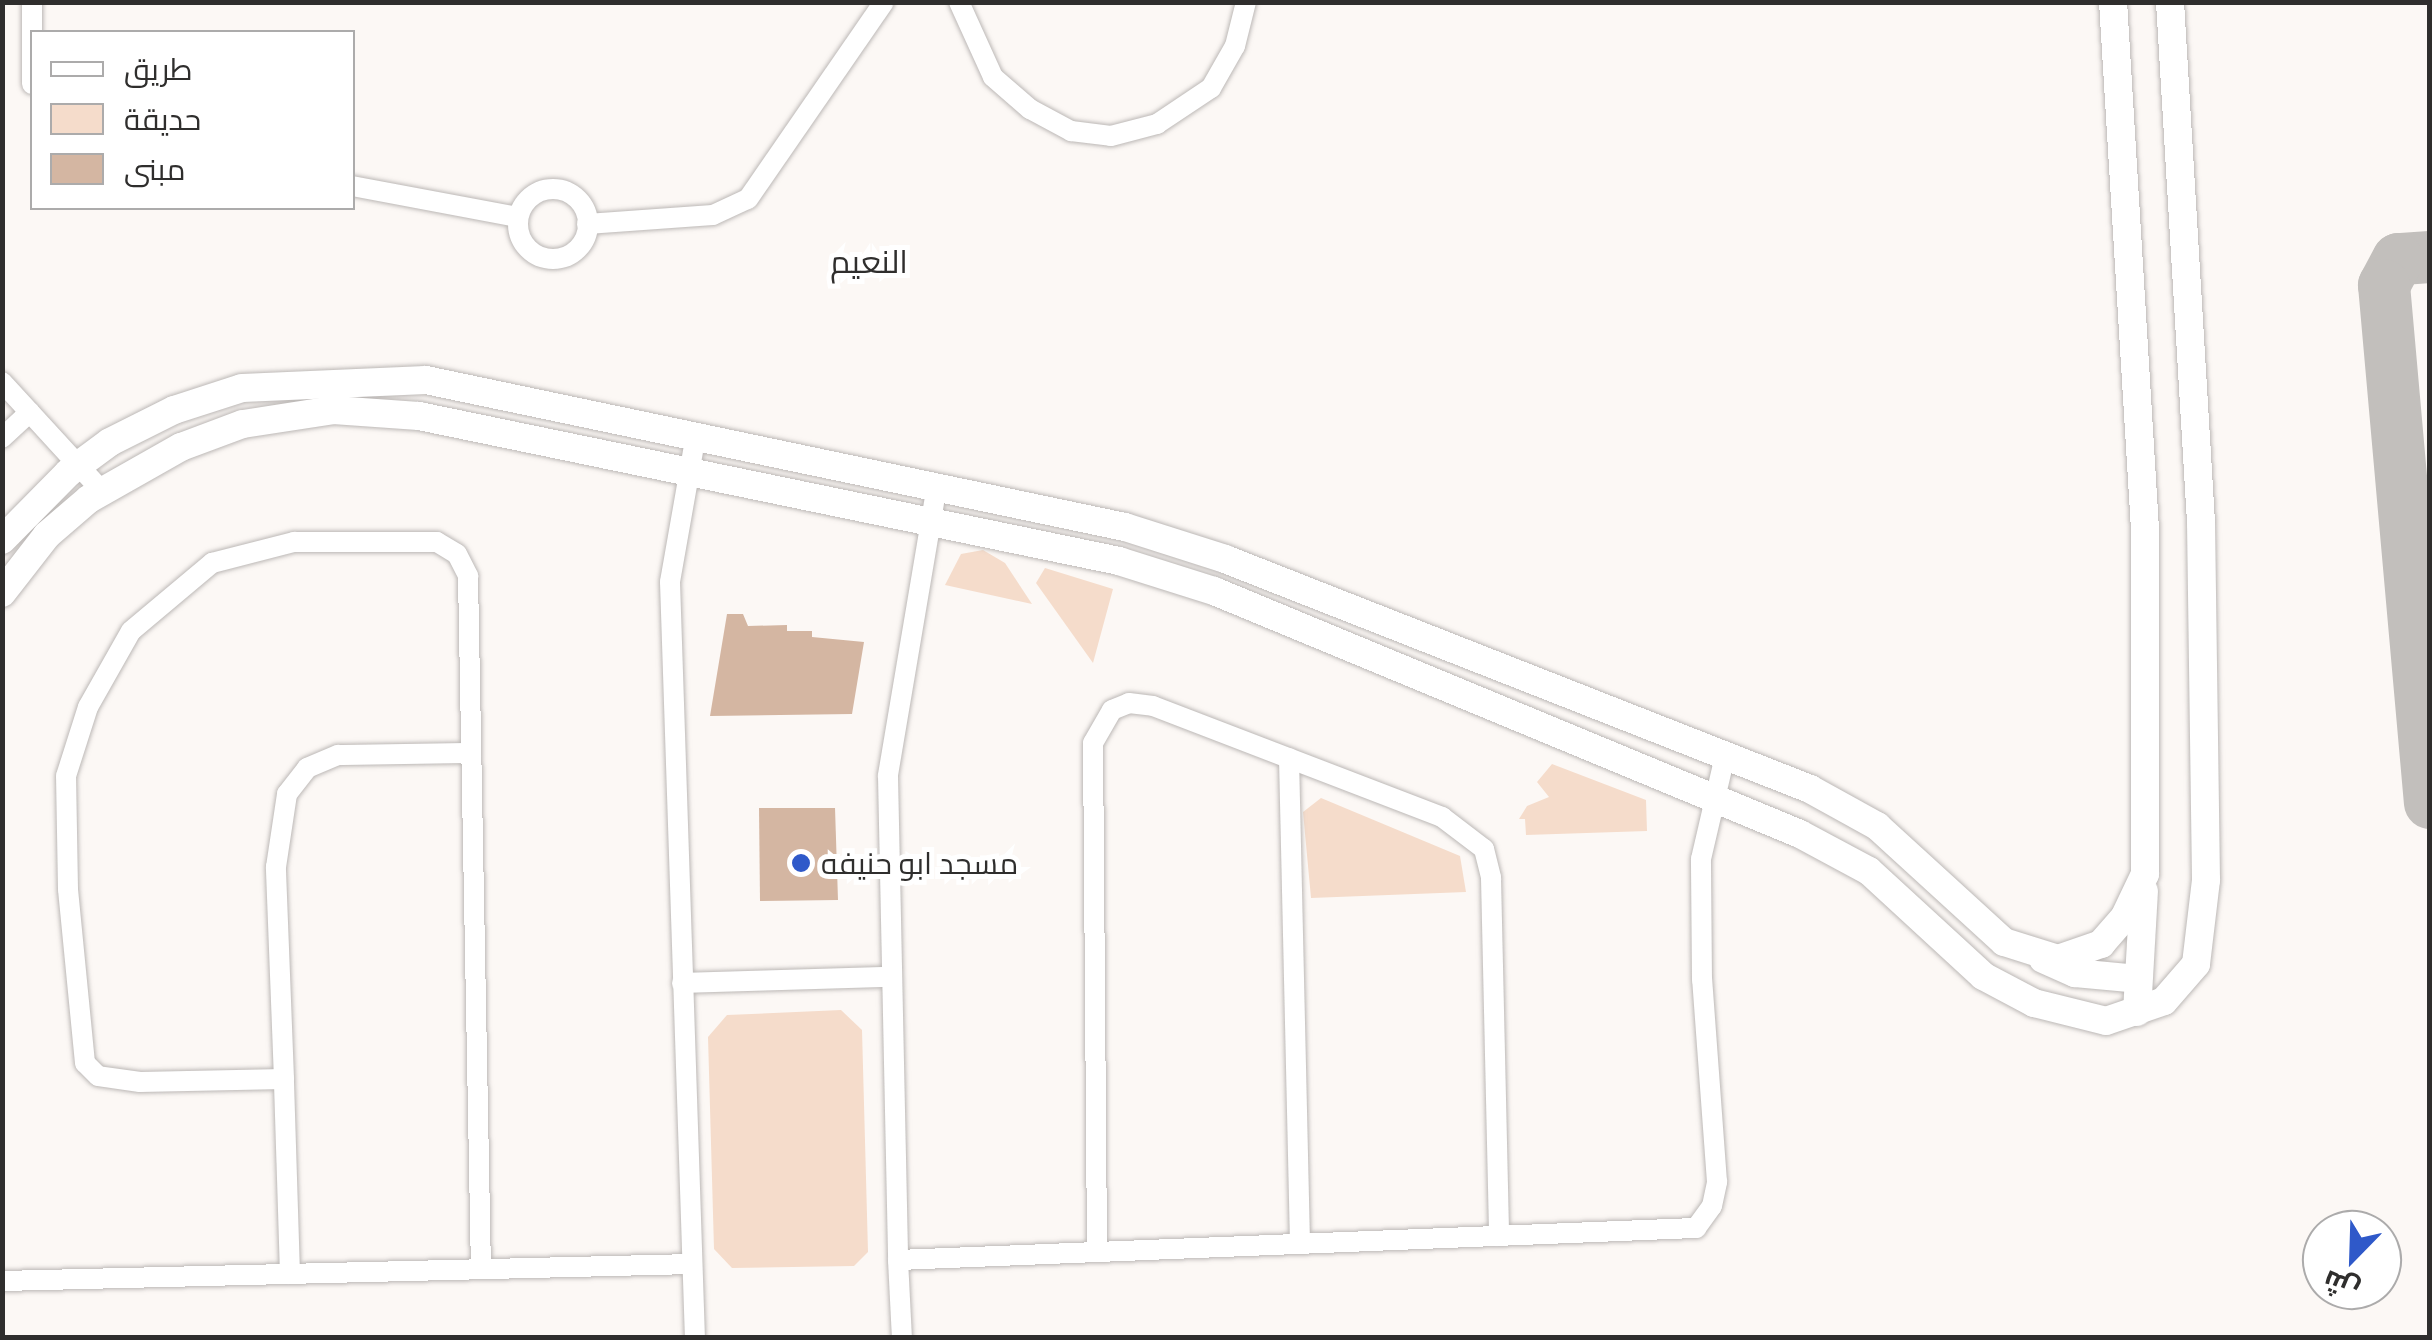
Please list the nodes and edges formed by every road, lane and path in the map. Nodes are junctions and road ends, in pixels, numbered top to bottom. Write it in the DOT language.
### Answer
graph roads {
  1 [pos="32,2"];
  2 [pos="867,2"];
  3 [pos="884,2"];
  4 [pos="958,2"];
  5 [pos="1246,2"];
  6 [pos="2113,2"];
  7 [pos="2170,2"];
  8 [pos="32,30"];
  9 [pos="855,44"];
  10 [pos="355,187"];
  11 [pos="518,218"];
  12 [pos="588,224"];
  13 [pos="2,382"];
  14 [pos="30,412"];
  15 [pos="2,438"];
  16 [pos="695,440"];
  17 [pos="78,465"];
  18 [pos="690,472"];
  19 [pos="102,490"];
  20 [pos="936,491"];
  21 [pos="931,521"];
  22 [pos="2,540"];
  23 [pos="2,594"];
  24 [pos="472,753"];
  25 [pos="1724,756"];
  26 [pos="1288,758"];
  27 [pos="1711,794"];
  28 [pos="2145,874"];
  29 [pos="2033,954"];
  30 [pos="890,977"];
  31 [pos="2138,979"];
  32 [pos="682,982"];
  33 [pos="2137,1012"];
  34 [pos="284,1079"];
  35 [pos="1499,1236"];
  36 [pos="1300,1242"];
  37 [pos="1098,1250"];
  38 [pos="898,1260"];
  39 [pos="692,1264"];
  40 [pos="481,1269"];
  41 [pos="290,1274"];
  42 [pos="2,1281"];
  43 [pos="695,1338"];
  44 [pos="902,1338"];
  1 -- 8 [label="street"];
  2 -- 9 [label="street"];
  3 -- 9 [label="street"];
  4 -- 5 [label="street"];
  6 -- 28 [label="main road"];
  7 -- 33 [label="main road"];
  9 -- 12 [label="street"];
  10 -- 11 [label="street"];
  11 -- 12 [label="street"];
  11 -- 12 [label="street"];
  13 -- 14 [label="street"];
  14 -- 15 [label="street"];
  14 -- 17 [label="street"];
  16 -- 17 [label="main road"];
  16 -- 18 [label="street"];
  16 -- 20 [label="main road"];
  17 -- 19 [label="street"];
  17 -- 22 [label="main road"];
  18 -- 19 [label="main road"];
  18 -- 21 [label="main road"];
  18 -- 32 [label="street"];
  19 -- 23 [label="main road"];
  20 -- 21 [label="street"];
  20 -- 25 [label="main road"];
  21 -- 27 [label="main road"];
  21 -- 30 [label="street"];
  24 -- 34 [label="street"];
  24 -- 34 [label="street"];
  24 -- 40 [label="street"];
  25 -- 27 [label="street"];
  25 -- 29 [label="main road"];
  26 -- 35 [label="street"];
  26 -- 36 [label="street"];
  26 -- 37 [label="street"];
  27 -- 33 [label="main road"];
  27 -- 35 [label="street"];
  28 -- 29 [label="main road"];
  28 -- 31 [label="main road"];
  29 -- 31 [label="main road"];
  30 -- 32 [label="street"];
  30 -- 38 [label="street"];
  31 -- 33 [label="main road"];
  32 -- 39 [label="street"];
  34 -- 41 [label="street"];
  35 -- 36 [label="street"];
  36 -- 37 [label="street"];
  37 -- 38 [label="street"];
  38 -- 44 [label="street"];
  39 -- 40 [label="street"];
  39 -- 43 [label="street"];
  40 -- 41 [label="street"];
  41 -- 42 [label="street"];
}
